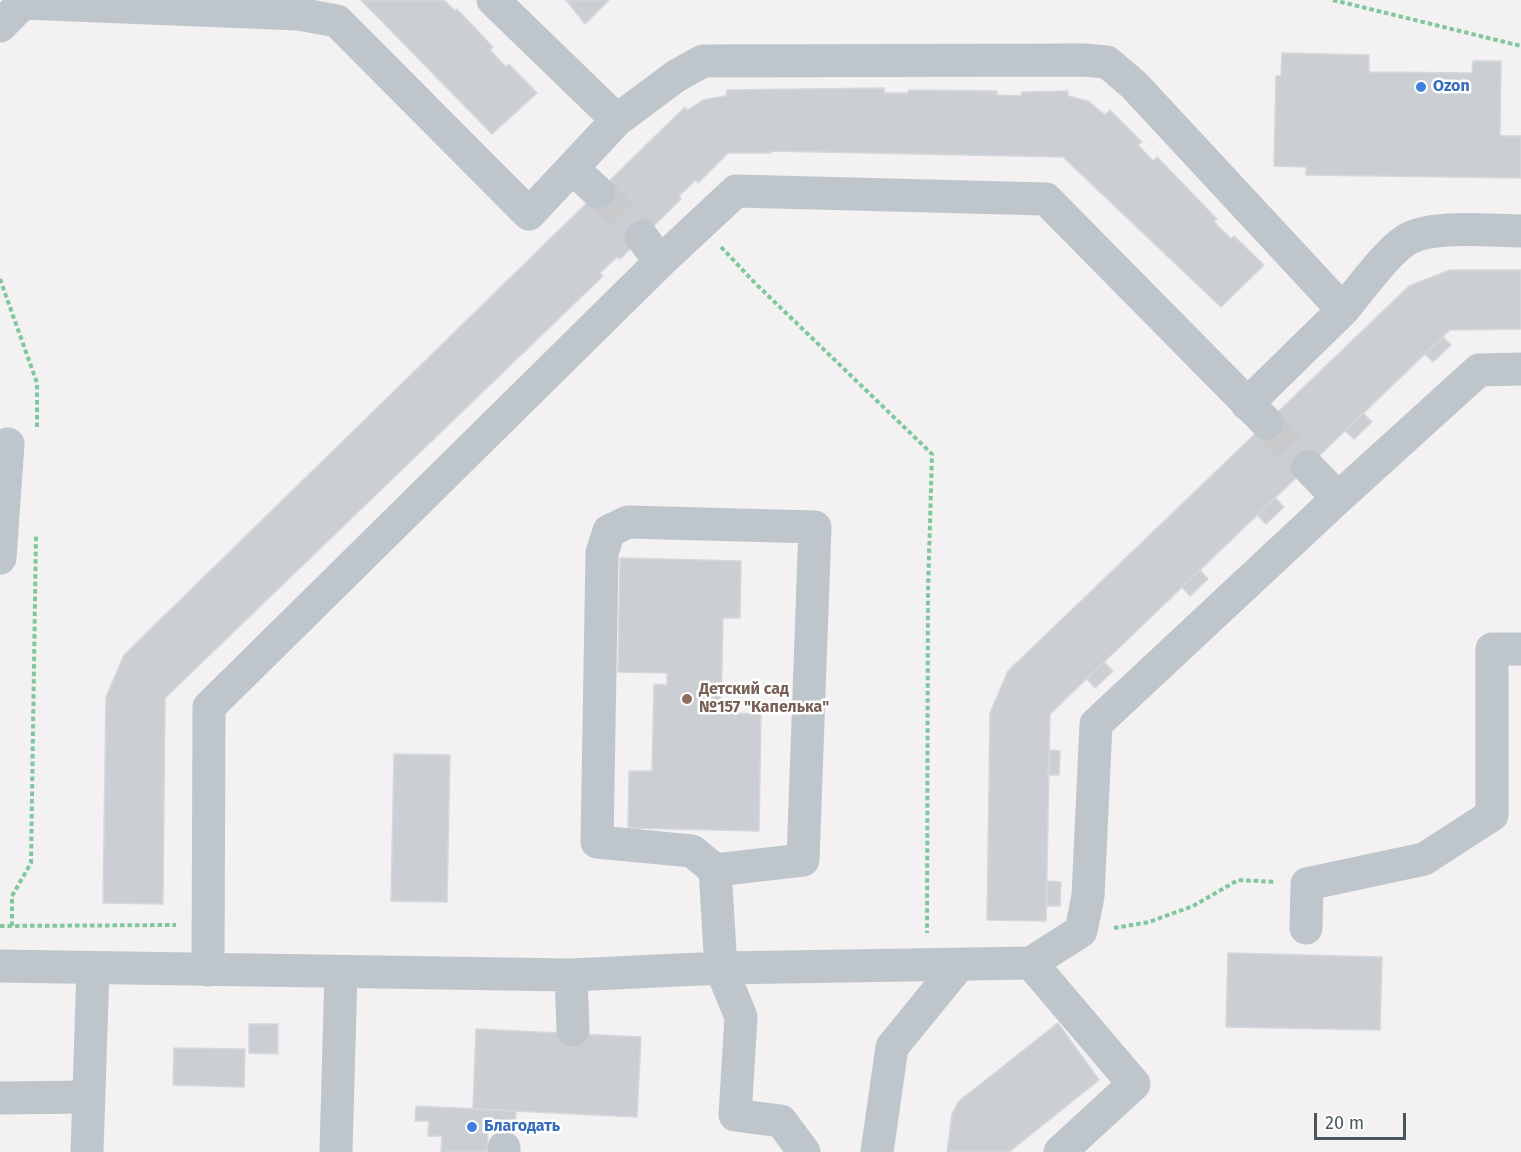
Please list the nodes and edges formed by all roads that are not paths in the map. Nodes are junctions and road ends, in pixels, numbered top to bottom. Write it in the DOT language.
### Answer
graph roads {
  1 [pos="493,0"];
  2 [pos="0,26"];
  3 [pos="617,120"];
  4 [pos="572,168"];
  5 [pos="598,192"];
  6 [pos="1521,231"];
  7 [pos="1343,310"];
  8 [pos="1521,369"];
  9 [pos="23,437"];
  10 [pos="1308,466"];
  11 [pos="1338,498"];
  12 [pos="0,558"];
  13 [pos="1521,649"];
  14 [pos="1507,816"];
  15 [pos="715,870"];
  16 [pos="1306,928"];
  17 [pos="1031,963"];
  18 [pos="959,964"];
  19 [pos="0,966"];
  20 [pos="93,968"];
  21 [pos="721,968"];
  22 [pos="208,970"];
  23 [pos="341,972"];
  24 [pos="571,975"];
  25 [pos="573,1030"];
  26 [pos="87,1097"];
  27 [pos="0,1098"];
  28 [pos="87,1152"];
  29 [pos="336,1152"];
  30 [pos="804,1152"];
  31 [pos="877,1152"];
  32 [pos="1060,1152"];
  1 -- 3 [label="street"];
  2 -- 4 [label="street"];
  3 -- 4 [label="street"];
  3 -- 7 [label="street"];
  4 -- 5 [label="street"];
  6 -- 7 [label="street"];
  7 -- 22 [label="street"];
  8 -- 11 [label="street"];
  9 -- 12 [label="street"];
  10 -- 11 [label="street"];
  11 -- 17 [label="street"];
  13 -- 14 [label="street"];
  14 -- 16 [label="street"];
  15 -- 15 [label="street"];
  15 -- 21 [label="street"];
  17 -- 18 [label="street"];
  17 -- 32 [label="street"];
  18 -- 21 [label="street"];
  18 -- 31 [label="street"];
  19 -- 20 [label="street"];
  20 -- 22 [label="street"];
  20 -- 26 [label="street"];
  21 -- 24 [label="street"];
  21 -- 30 [label="street"];
  22 -- 23 [label="street"];
  23 -- 24 [label="street"];
  23 -- 29 [label="street"];
  24 -- 25 [label="street"];
  26 -- 27 [label="street"];
  26 -- 28 [label="street"];
}
